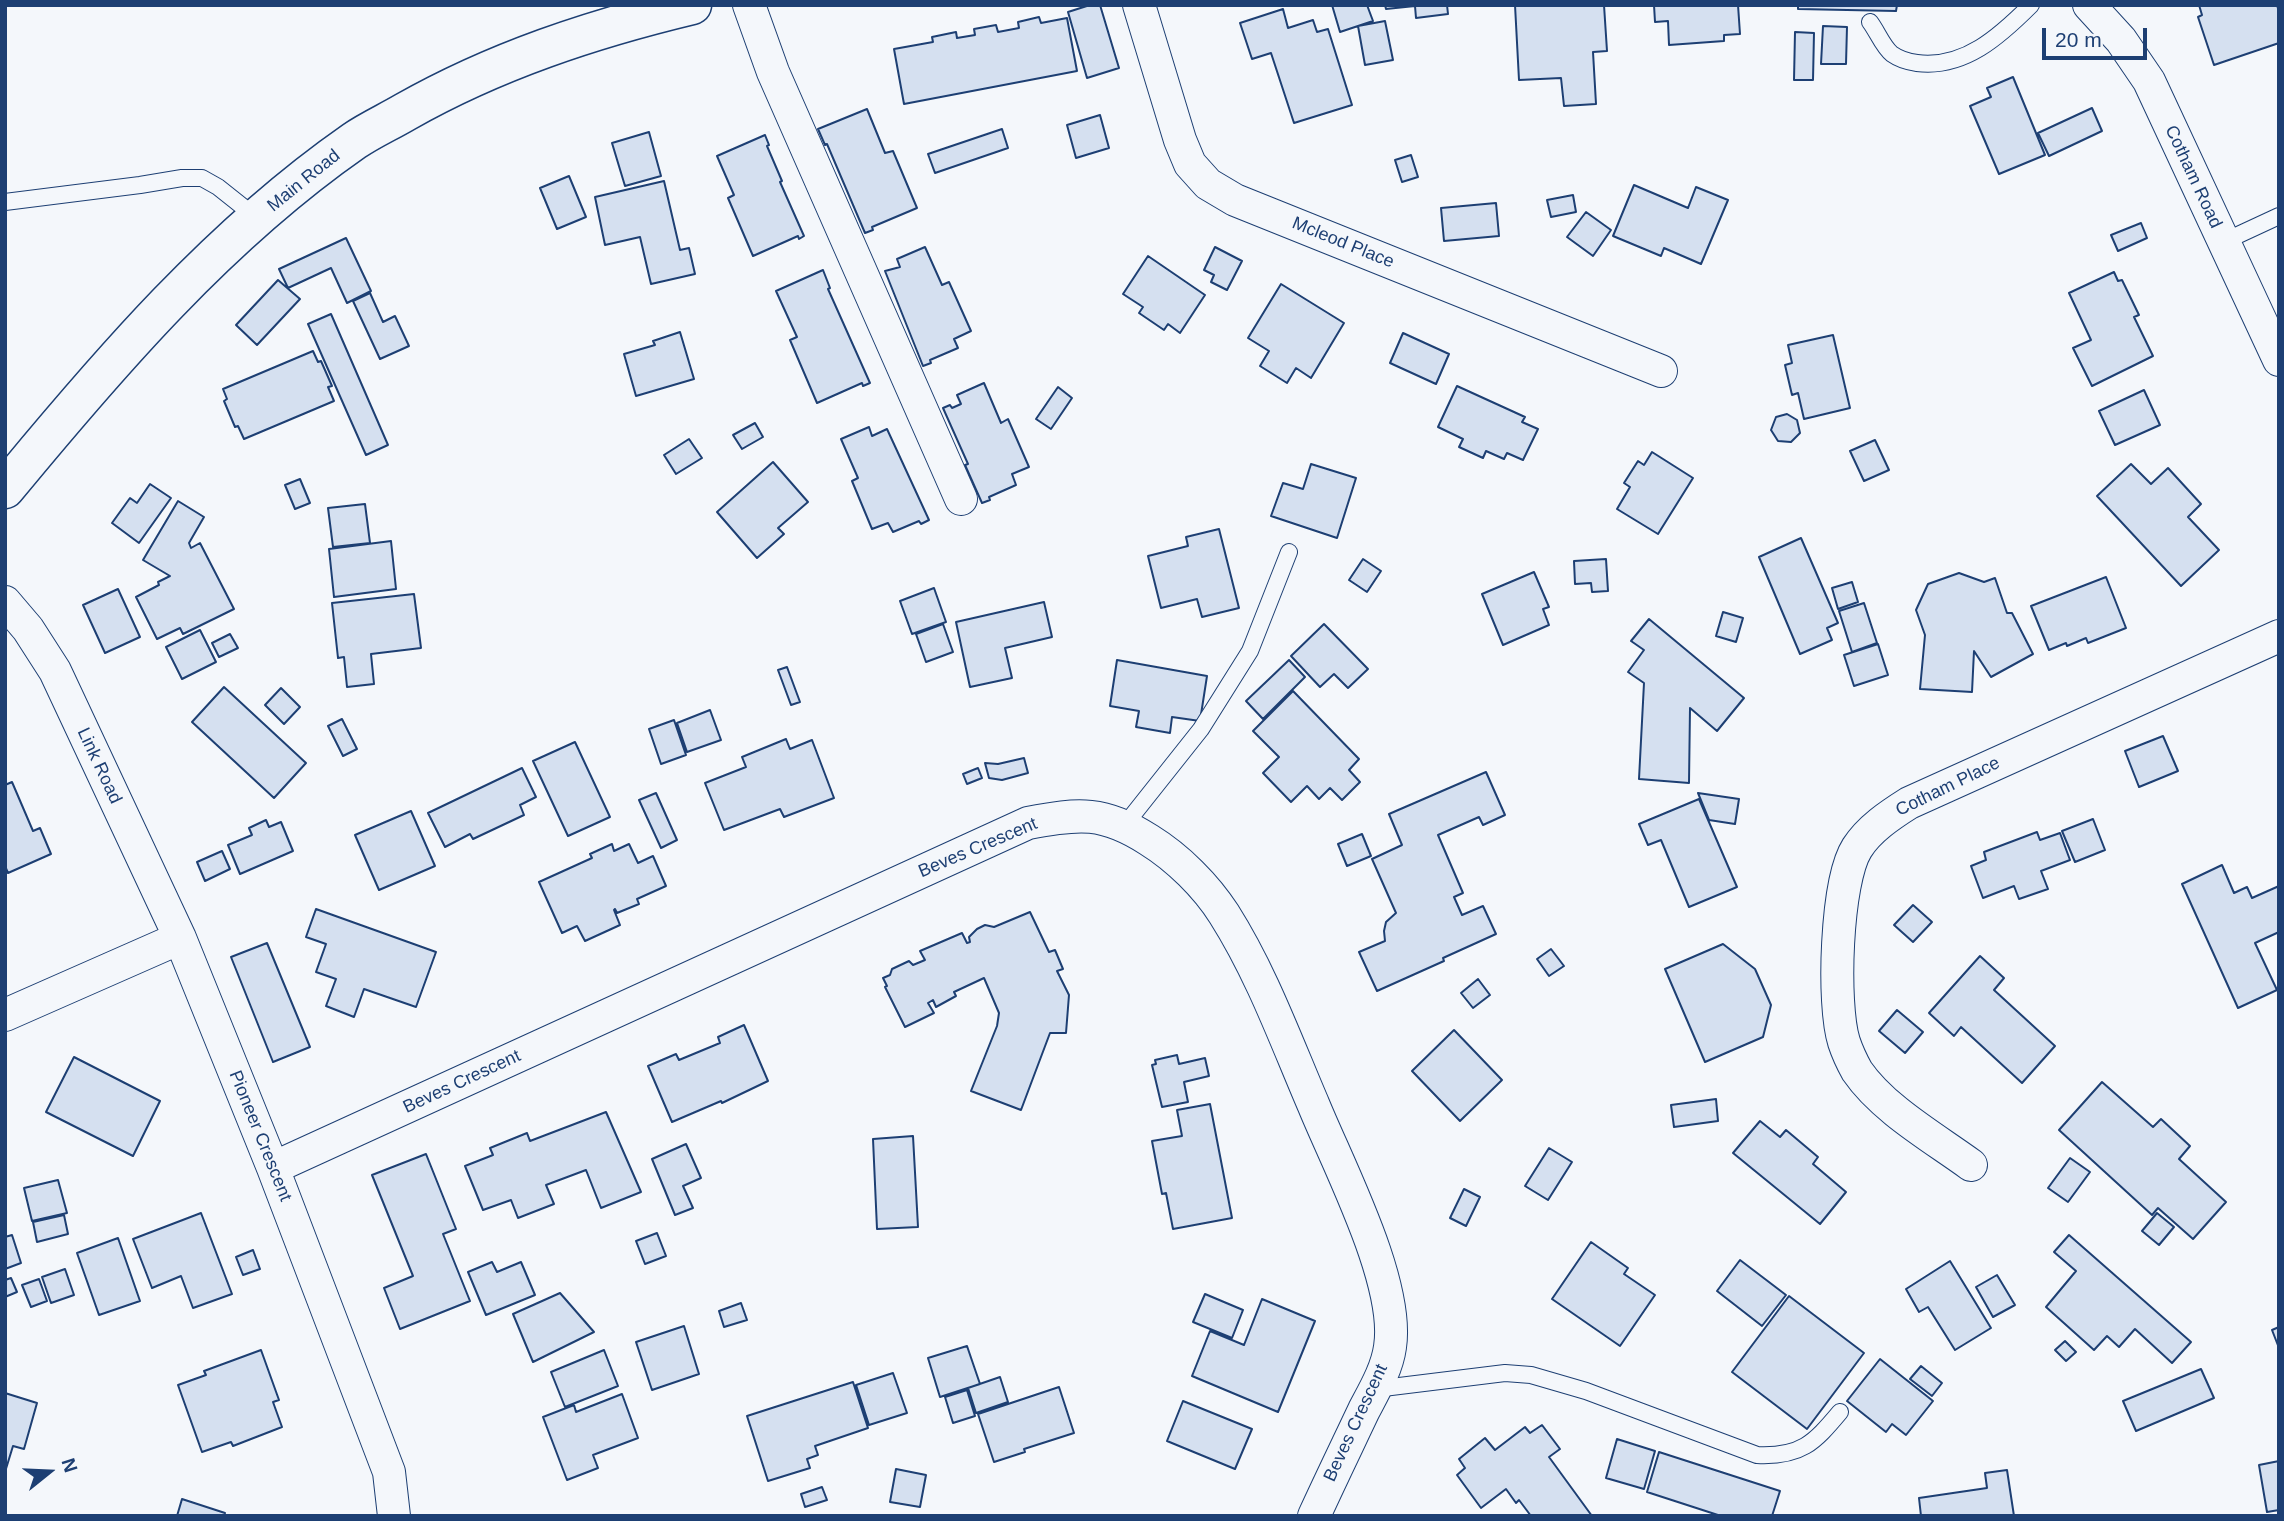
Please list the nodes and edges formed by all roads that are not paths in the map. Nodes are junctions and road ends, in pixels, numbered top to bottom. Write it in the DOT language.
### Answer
graph roads {
  1 [pos="692,5"];
  2 [pos="749,5"];
  3 [pos="1139,5"];
  4 [pos="2031,5"];
  5 [pos="2090,5"];
  6 [pos="1870,22"];
  7 [pos="5,202"];
  8 [pos="2279,216"];
  9 [pos="258,219"];
  10 [pos="2223,242"];
  11 [pos="2279,360"];
  12 [pos="1661,371"];
  13 [pos="5,489"];
  14 [pos="961,499"];
  15 [pos="1289,552"];
  16 [pos="5,602"];
  17 [pos="2279,636"];
  18 [pos="1124,826"];
  19 [pos="180,938"];
  20 [pos="5,1015"];
  21 [pos="1971,1165"];
  22 [pos="273,1168"];
  23 [pos="1375,1389"];
  24 [pos="1840,1412"];
  25 [pos="394,1516"];
  26 [pos="1314,1516"];
  1 -- 9 [label="main road, Main Road"];
  2 -- 14 [label="street"];
  3 -- 12 [label="street, Mcleod Place"];
  4 -- 6 [label="lane"];
  5 -- 10 [label="street, Cotham Road"];
  7 -- 9 [label="lane"];
  8 -- 10 [label="lane"];
  9 -- 13 [label="main road, Main Road"];
  10 -- 11 [label="street, Cotham Road"];
  15 -- 18 [label="lane"];
  16 -- 19 [label="street, Link Road"];
  17 -- 21 [label="street, Cotham Place"];
  18 -- 22 [label="street, Beves Crescent"];
  18 -- 23 [label="street, Beves Crescent"];
  19 -- 20 [label="street"];
  19 -- 22 [label="street, Pioneer Crescent"];
  22 -- 25 [label="street, Pioneer Crescent"];
  23 -- 24 [label="lane"];
  23 -- 26 [label="street, Beves Crescent"];
}
